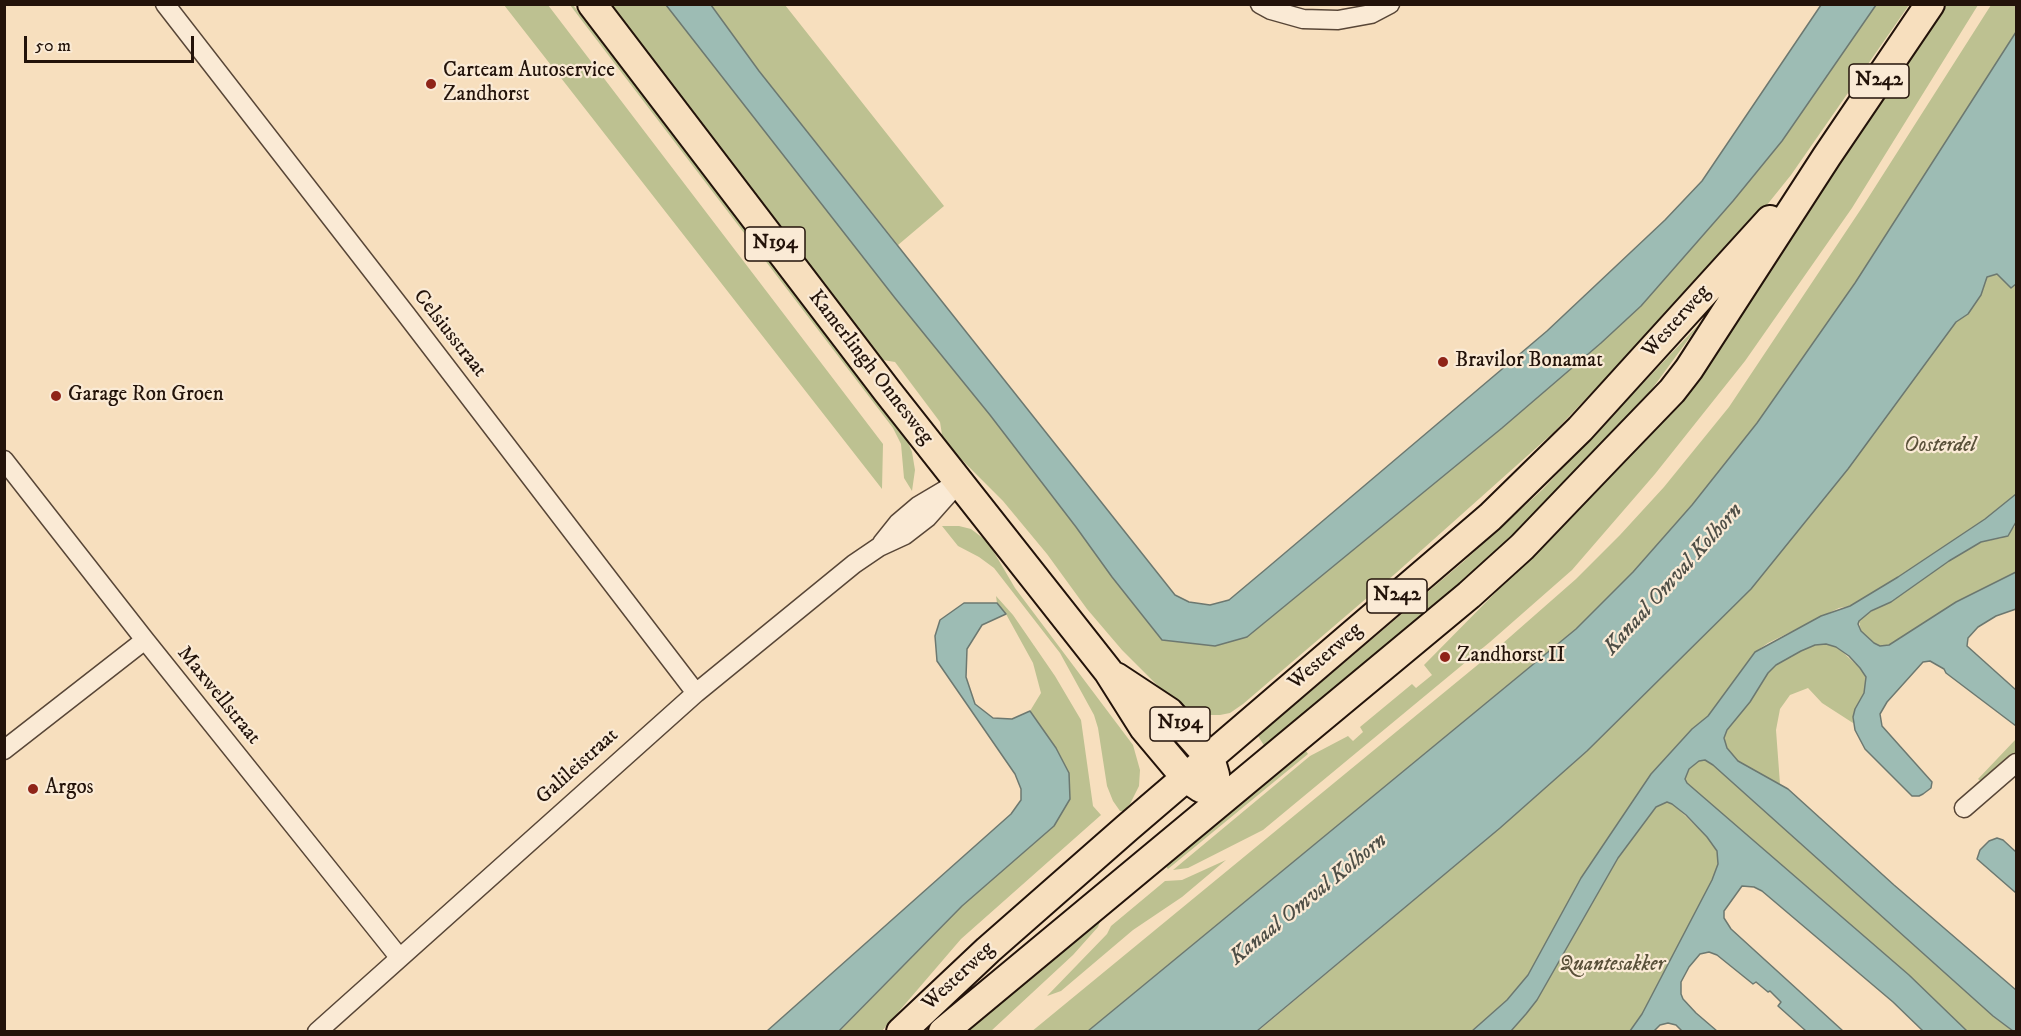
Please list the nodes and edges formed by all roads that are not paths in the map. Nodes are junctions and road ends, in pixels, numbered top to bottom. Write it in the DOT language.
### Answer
graph roads {
  1 [pos="165,4"];
  2 [pos="592,4"];
  3 [pos="1390,4"];
  4 [pos="1930,4"];
  5 [pos="1265,7"];
  6 [pos="1827,156"];
  7 [pos="4,460"];
  8 [pos="959,482"];
  9 [pos="145,640"];
  10 [pos="1108,671"];
  11 [pos="696,693"];
  12 [pos="4,750"];
  13 [pos="1210,758"];
  14 [pos="2016,764"];
  15 [pos="1186,778"];
  16 [pos="1222,800"];
  17 [pos="1964,808"];
  18 [pos="399,957"];
  19 [pos="317,1032"];
  20 [pos="901,1032"];
  21 [pos="943,1032"];
  1 -- 11 [label="street, Celsiusstraat"];
  2 -- 8 [label="main road, Kamerlingh Onnesweg / N194"];
  3 -- 5 [label="street"];
  4 -- 6 [label="main road, Westerweg / N242"];
  6 -- 13 [label="main road, Westerweg / N242"];
  6 -- 16 [label="main road, Westerweg / N242"];
  7 -- 9 [label="street, Maxwellstraat"];
  8 -- 10 [label="main road, Kamerlingh Onnesweg / N194"];
  8 -- 11 [label="street, Galileistraat"];
  9 -- 12 [label="street"];
  9 -- 18 [label="street, Maxwellstraat"];
  10 -- 13 [label="main road, Kamerlingh Onnesweg / N194"];
  10 -- 15 [label="main road, Kamerlingh Onnesweg / N194"];
  11 -- 18 [label="street, Galileistraat"];
  13 -- 15 [label="main road, Westerweg / N242"];
  13 -- 16 [label="main road, Kamerlingh Onnesweg / N194"];
  14 -- 17 [label="street"];
  15 -- 16 [label="main road, Kamerlingh Onnesweg / N194"];
  15 -- 20 [label="main road, Westerweg / N242"];
  16 -- 21 [label="main road, Westerweg / N242"];
  18 -- 19 [label="street, Galileistraat"];
}
